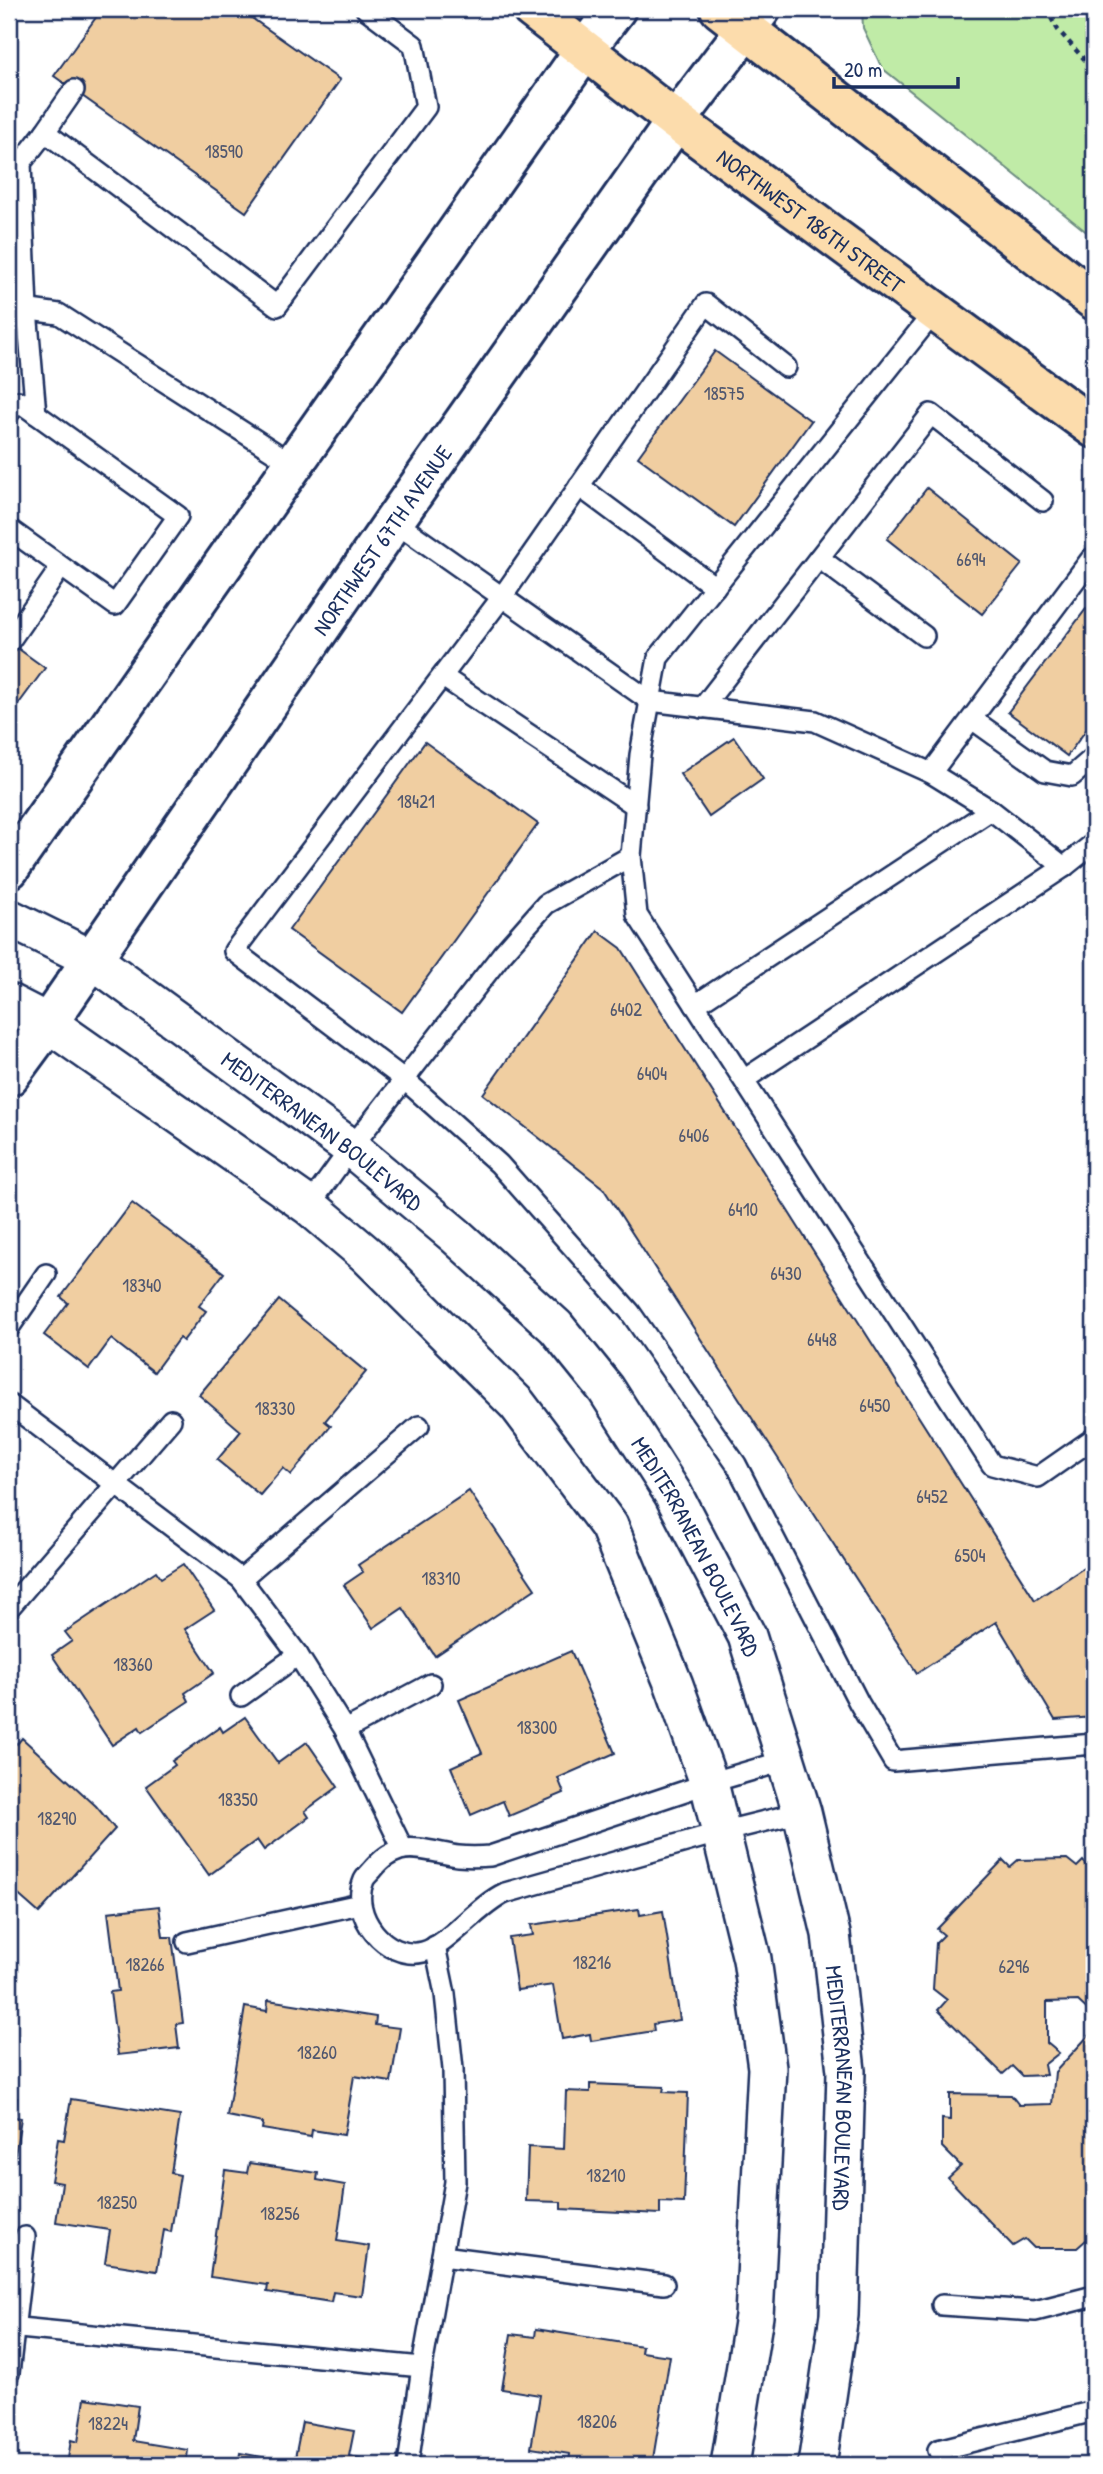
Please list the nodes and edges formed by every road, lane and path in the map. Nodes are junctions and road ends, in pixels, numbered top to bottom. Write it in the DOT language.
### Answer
graph roads {
  1 [pos="366,9"];
  2 [pos="532,9"];
  3 [pos="616,9"];
  4 [pos="1046,9"];
  5 [pos="742,16"];
  6 [pos="584,51"];
  7 [pos="1094,70"];
  8 [pos="74,90"];
  9 [pos="676,121"];
  10 [pos="45,132"];
  11 [pos="1094,300"];
  12 [pos="18,308"];
  13 [pos="935,311"];
  14 [pos="786,367"];
  15 [pos="9,413"];
  16 [pos="36,414"];
  17 [pos="1094,428"];
  18 [pos="293,464"];
  19 [pos="579,486"];
  20 [pos="1043,502"];
  21 [pos="394,521"];
  22 [pos="9,529"];
  23 [pos="819,558"];
  24 [pos="1094,562"];
  25 [pos="61,566"];
  26 [pos="715,587"];
  27 [pos="502,597"];
  28 [pos="924,636"];
  29 [pos="9,642"];
  30 [pos="443,677"];
  31 [pos="650,701"];
  32 [pos="702,708"];
  33 [pos="972,719"];
  34 [pos="1094,757"];
  35 [pos="931,773"];
  36 [pos="636,806"];
  37 [pos="991,810"];
  38 [pos="1094,843"];
  39 [pos="631,856"];
  40 [pos="1064,867"];
  41 [pos="9,869"];
  42 [pos="9,918"];
  43 [pos="92,960"];
  44 [pos="9,1003"];
  45 [pos="695,1005"];
  46 [pos="48,1023"];
  47 [pos="9,1076"];
  48 [pos="744,1079"];
  49 [pos="405,1080"];
  50 [pos="351,1147"];
  51 [pos="309,1206"];
  52 [pos="46,1274"];
  53 [pos="9,1328"];
  54 [pos="9,1404"];
  55 [pos="171,1420"];
  56 [pos="419,1426"];
  57 [pos="1094,1438"];
  58 [pos="115,1484"];
  59 [pos="240,1579"];
  60 [pos="9,1608"];
  61 [pos="298,1656"];
  62 [pos="431,1684"];
  63 [pos="242,1696"];
  64 [pos="345,1730"];
  65 [pos="1094,1744"];
  66 [pos="787,1760"];
  67 [pos="709,1783"];
  68 [pos="802,1812"];
  69 [pos="721,1832"];
  70 [pos="403,1849"];
  71 [pos="360,1904"];
  72 [pos="187,1942"];
  73 [pos="435,1947"];
  74 [pos="25,2237"];
  75 [pos="442,2256"];
  76 [pos="664,2284"];
  77 [pos="1094,2296"];
  78 [pos="942,2305"];
  79 [pos="11,2327"];
  80 [pos="422,2367"];
  81 [pos="9,2373"];
  82 [pos="1094,2411"];
  83 [pos="938,2450"];
  84 [pos="408,2465"];
  85 [pos="730,2465"];
  86 [pos="817,2465"];
  1 -- 10 [label="lane"];
  2 -- 6 [label="main road, NORTHWEST 186TH STREET"];
  3 -- 6 [label="main road"];
  4 -- 7 [label="path"];
  5 -- 9 [label="main road, NORTHWEST 67TH AVENUE"];
  5 -- 11 [label="main road"];
  6 -- 9 [label="main road, NORTHWEST 186TH STREET"];
  6 -- 18 [label="main road"];
  8 -- 10 [label="lane"];
  9 -- 13 [label="main road, NORTHWEST 186TH STREET"];
  9 -- 21 [label="main road, NORTHWEST 67TH AVENUE"];
  10 -- 12 [label="lane"];
  12 -- 16 [label="lane"];
  12 -- 18 [label="lane"];
  13 -- 17 [label="main road, NORTHWEST 186TH STREET"];
  13 -- 26 [label="lane"];
  14 -- 19 [label="lane"];
  15 -- 16 [label="lane"];
  16 -- 25 [label="lane"];
  18 -- 41 [label="main road"];
  19 -- 26 [label="lane"];
  19 -- 27 [label="lane"];
  20 -- 23 [label="lane"];
  21 -- 27 [label="lane"];
  21 -- 43 [label="main road, NORTHWEST 67TH AVENUE"];
  22 -- 25 [label="lane"];
  23 -- 28 [label="lane"];
  23 -- 32 [label="lane"];
  24 -- 33 [label="lane"];
  25 -- 29 [label="lane"];
  26 -- 31 [label="lane"];
  27 -- 30 [label="lane"];
  27 -- 31 [label="lane"];
  30 -- 36 [label="lane"];
  30 -- 49 [label="lane"];
  31 -- 32 [label="lane"];
  31 -- 36 [label="lane"];
  32 -- 35 [label="lane"];
  33 -- 34 [label="lane"];
  33 -- 35 [label="lane"];
  35 -- 37 [label="lane"];
  36 -- 39 [label="lane"];
  37 -- 40 [label="lane"];
  37 -- 45 [label="lane"];
  38 -- 40 [label="lane"];
  39 -- 45 [label="lane"];
  39 -- 49 [label="lane"];
  40 -- 48 [label="lane"];
  42 -- 43 [label="street, MEDITERRANEAN BOULEVARD"];
  43 -- 46 [label="main road, NORTHWEST 67TH AVENUE"];
  43 -- 50 [label="street, MEDITERRANEAN BOULEVARD"];
  44 -- 46 [label="street"];
  45 -- 48 [label="lane"];
  46 -- 47 [label="main road, NORTHWEST 67TH AVENUE"];
  46 -- 51 [label="street"];
  48 -- 57 [label="lane"];
  49 -- 50 [label="lane"];
  49 -- 65 [label="lane"];
  50 -- 51 [label="lane"];
  50 -- 66 [label="street, MEDITERRANEAN BOULEVARD"];
  51 -- 67 [label="street"];
  52 -- 53 [label="lane"];
  54 -- 58 [label="lane"];
  55 -- 58 [label="lane"];
  56 -- 59 [label="lane"];
  58 -- 59 [label="lane"];
  58 -- 60 [label="lane"];
  59 -- 61 [label="lane"];
  61 -- 63 [label="lane"];
  61 -- 64 [label="lane"];
  62 -- 64 [label="lane"];
  64 -- 70 [label="lane"];
  66 -- 67 [label="lane"];
  66 -- 68 [label="street, MEDITERRANEAN BOULEVARD"];
  67 -- 69 [label="street"];
  67 -- 70 [label="lane"];
  68 -- 69 [label="lane"];
  68 -- 86 [label="street, MEDITERRANEAN BOULEVARD"];
  69 -- 73 [label="lane"];
  69 -- 85 [label="street"];
  70 -- 71 [label="lane"];
  71 -- 72 [label="lane"];
  71 -- 73 [label="lane"];
  73 -- 75 [label="lane"];
  74 -- 79 [label="lane"];
  75 -- 76 [label="lane"];
  75 -- 80 [label="lane"];
  77 -- 78 [label="lane"];
  79 -- 80 [label="lane"];
  79 -- 81 [label="lane"];
  80 -- 84 [label="lane"];
  82 -- 83 [label="lane"];
}
